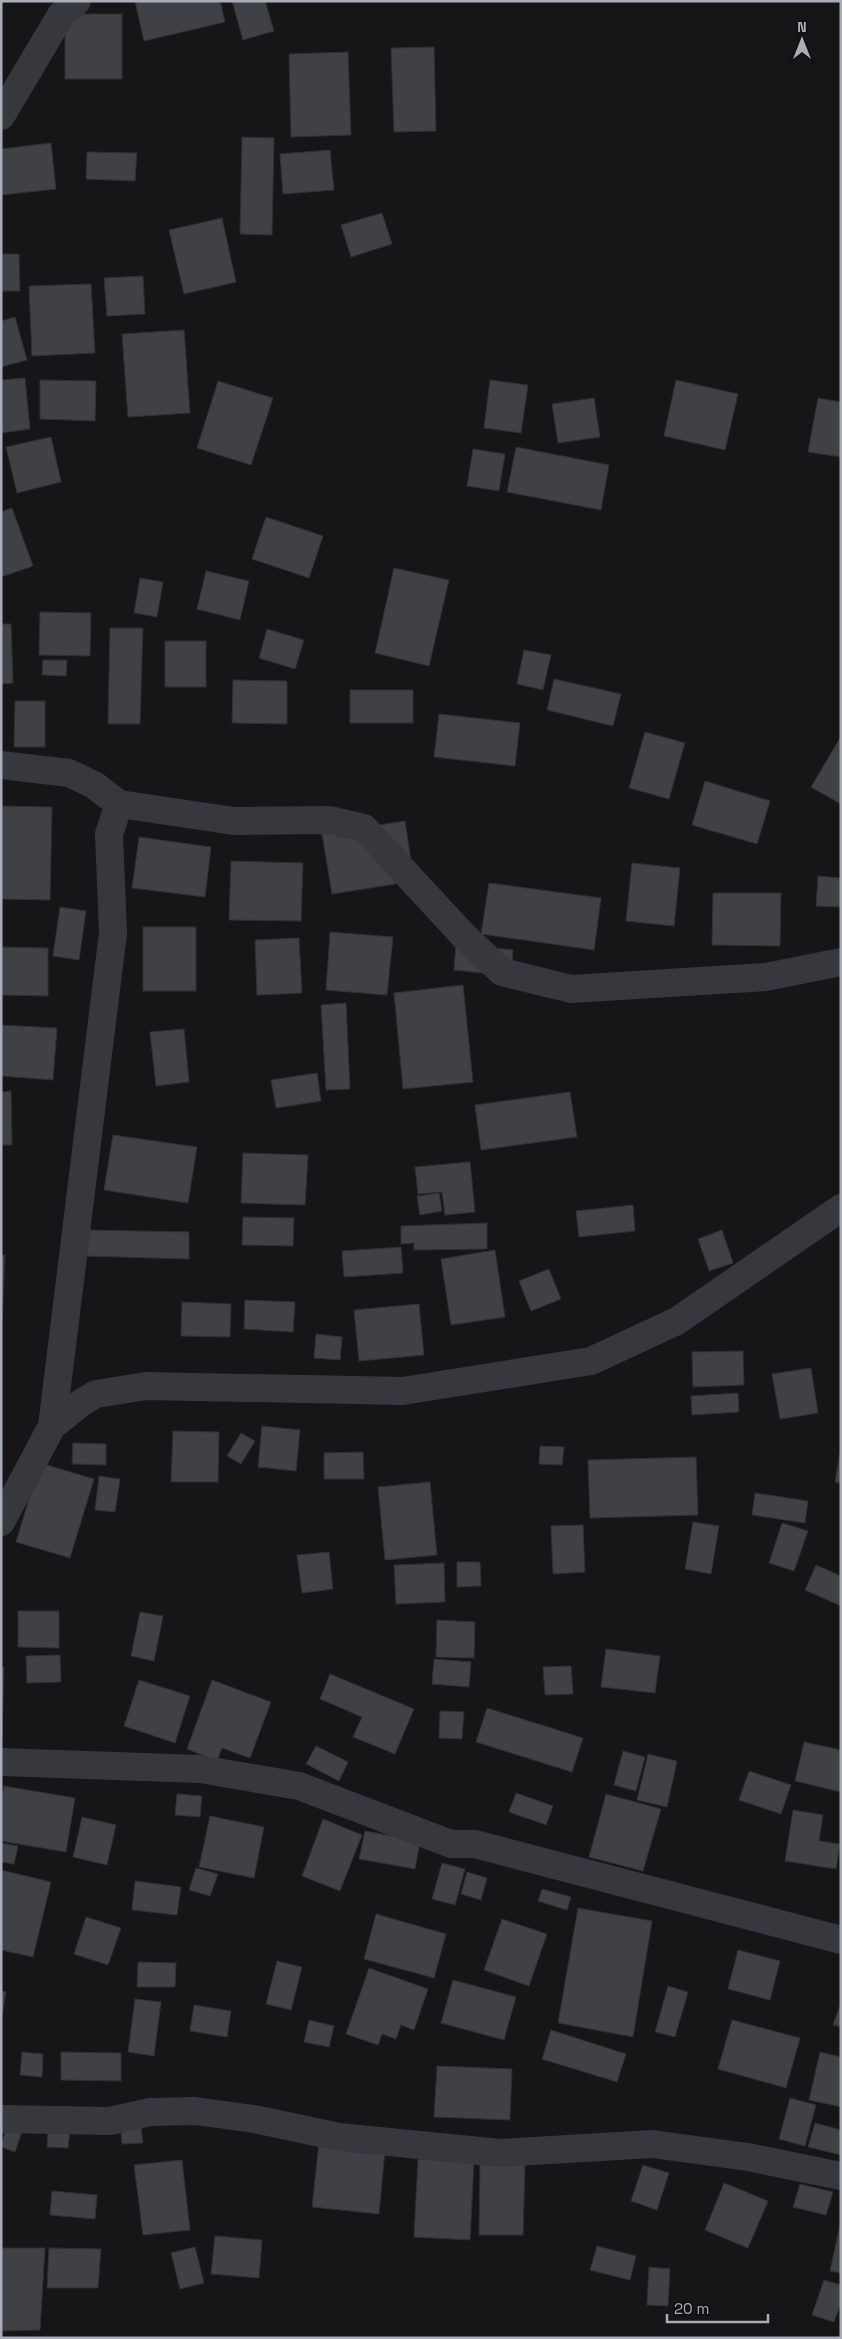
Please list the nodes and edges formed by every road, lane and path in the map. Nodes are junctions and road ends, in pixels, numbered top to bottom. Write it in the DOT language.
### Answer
graph roads {
  1 [pos="65,6"];
  2 [pos="1,116"];
  3 [pos="1,765"];
  4 [pos="119,804"];
  5 [pos="841,962"];
  6 [pos="841,1208"];
  7 [pos="52,1426"];
  8 [pos="1,1522"];
  9 [pos="1,1762"];
  10 [pos="841,1940"];
  11 [pos="1,2119"];
  12 [pos="841,2176"];
  1 -- 2 [label="street"];
  3 -- 4 [label="street"];
  4 -- 5 [label="street"];
  4 -- 7 [label="street"];
  6 -- 7 [label="street"];
  7 -- 8 [label="street"];
  9 -- 10 [label="street"];
  11 -- 12 [label="street"];
}
